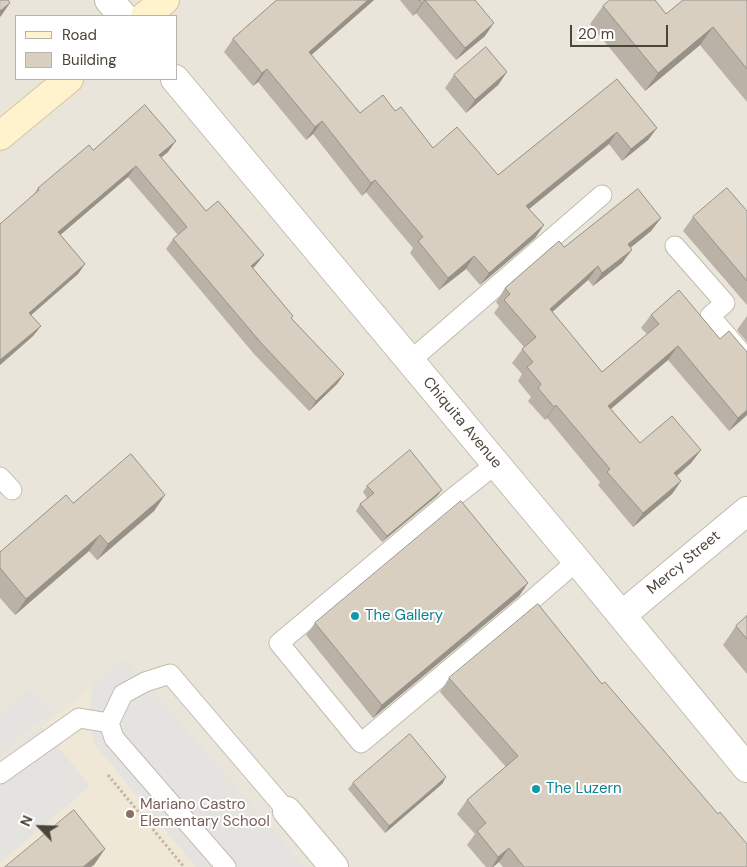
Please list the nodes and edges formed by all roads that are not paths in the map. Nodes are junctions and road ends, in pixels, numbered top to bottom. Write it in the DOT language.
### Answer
graph roads {
  1 [pos="109,0"];
  2 [pos="165,0"];
  3 [pos="121,15"];
  4 [pos="146,15"];
  5 [pos="68,80"];
  6 [pos="176,80"];
  7 [pos="0,136"];
  8 [pos="602,195"];
  9 [pos="675,246"];
  10 [pos="747,359"];
  11 [pos="410,361"];
  12 [pos="496,464"];
  13 [pos="747,511"];
  14 [pos="576,560"];
  15 [pos="622,615"];
  16 [pos="109,723"];
  17 [pos="747,768"];
  18 [pos="0,774"];
  19 [pos="287,811"];
  20 [pos="226,867"];
  21 [pos="334,867"];
  1 -- 3 [label="street"];
  2 -- 4 [label="main road"];
  5 -- 7 [label="main road"];
  6 -- 11 [label="street, Chiquita Avenue"];
  8 -- 11 [label="lane"];
  9 -- 10 [label="lane"];
  11 -- 12 [label="street, Chiquita Avenue"];
  12 -- 14 [label="street, Chiquita Avenue"];
  12 -- 14 [label="lane"];
  13 -- 15 [label="street, Mercy Street"];
  14 -- 15 [label="street, Chiquita Avenue"];
  15 -- 17 [label="street, Chiquita Avenue"];
  16 -- 18 [label="lane"];
  16 -- 19 [label="lane"];
  16 -- 20 [label="lane"];
  19 -- 21 [label="street"];
}
